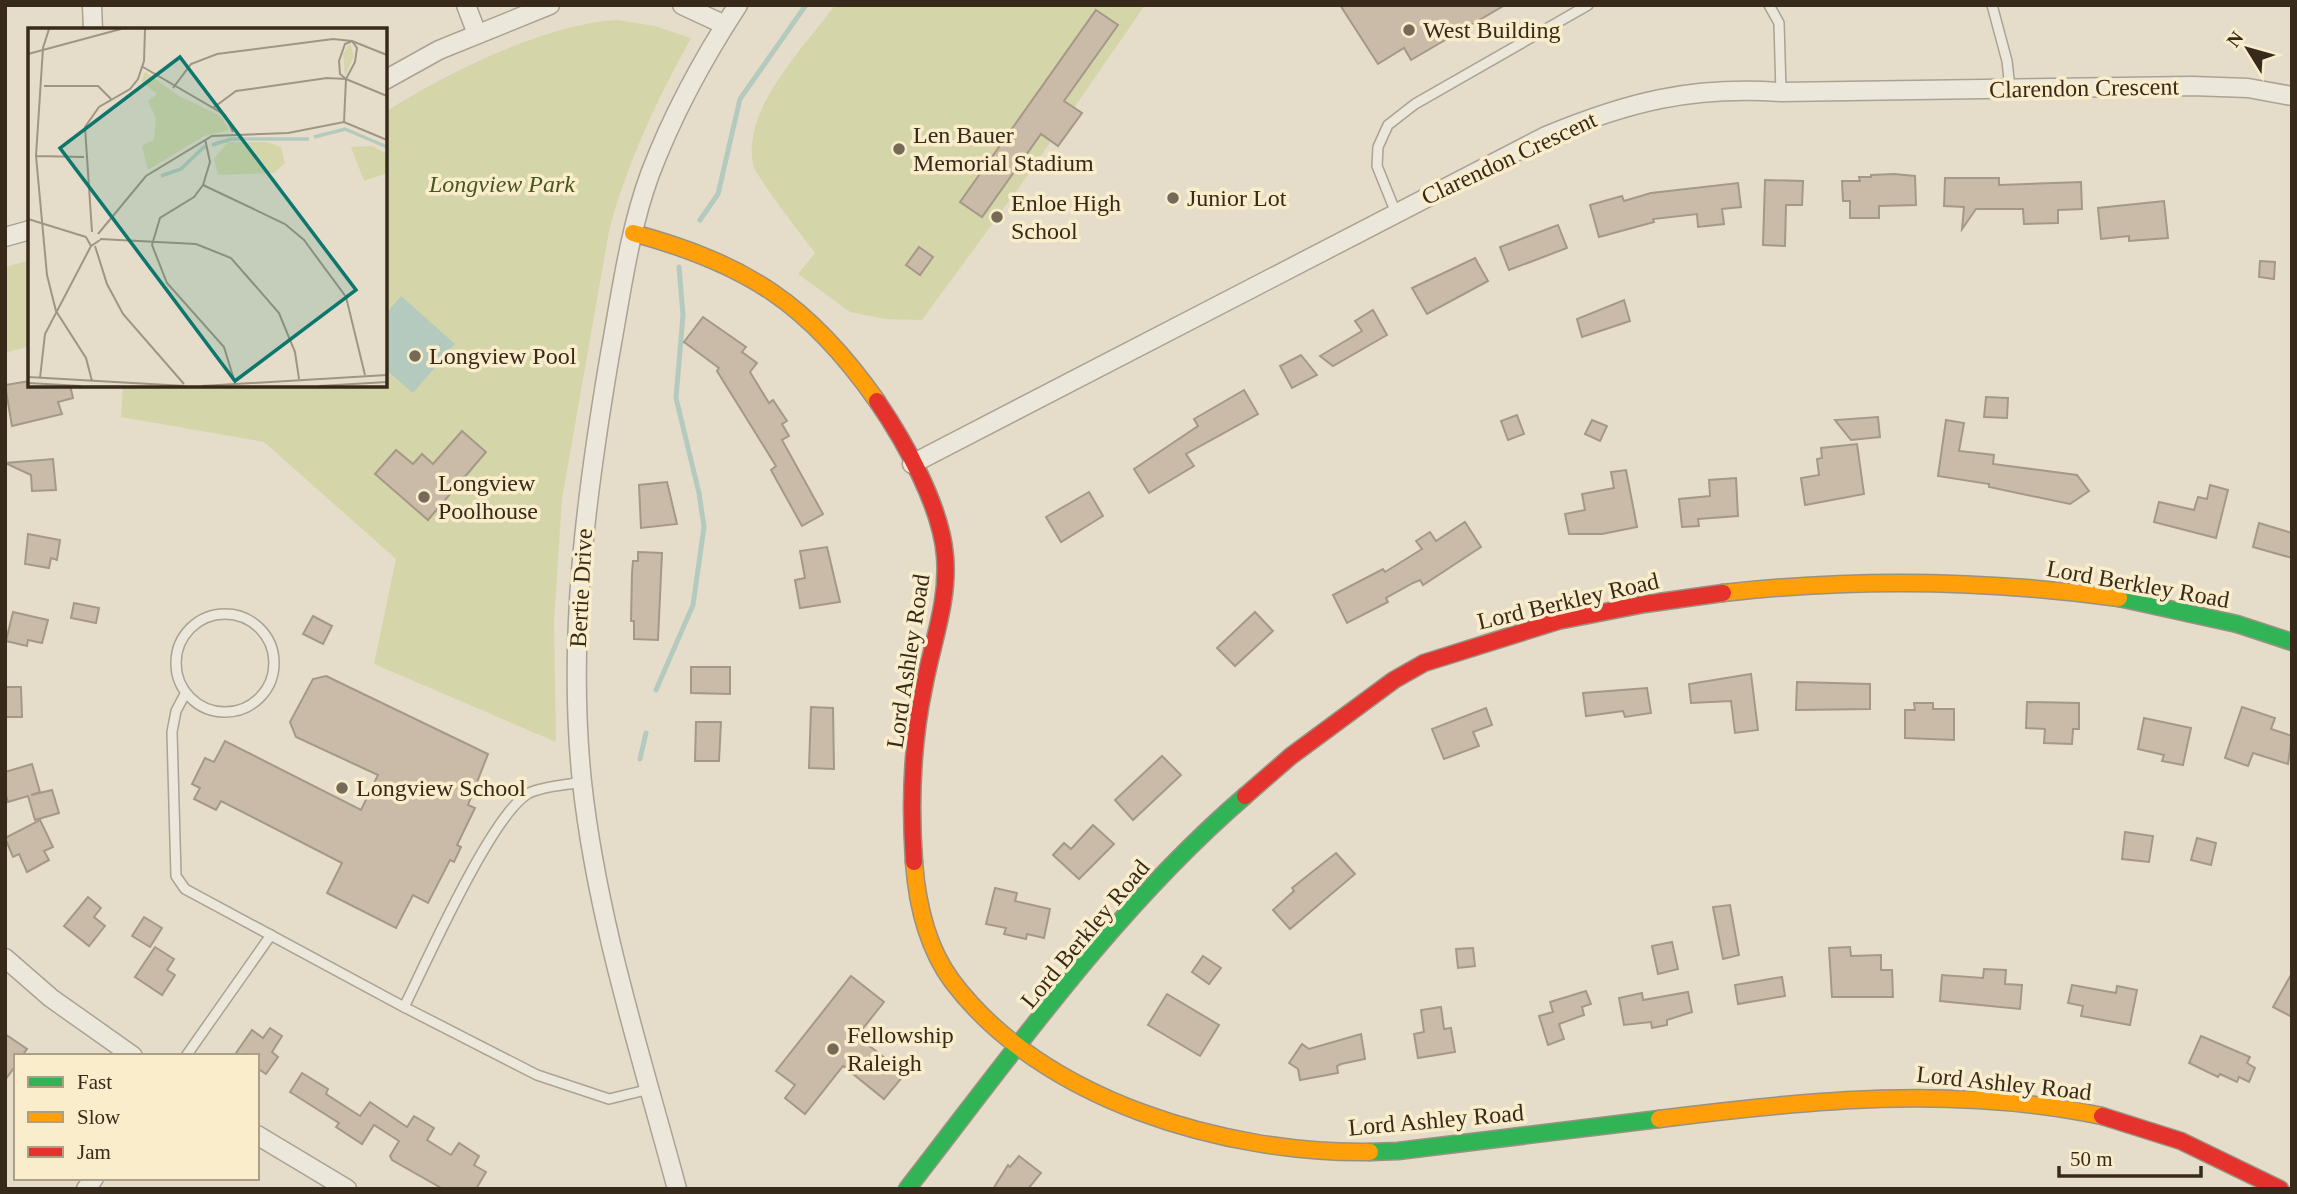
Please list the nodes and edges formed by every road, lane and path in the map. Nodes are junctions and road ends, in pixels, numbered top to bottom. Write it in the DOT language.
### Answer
graph roads {
  1 [pos="92,5"];
  2 [pos="466,5"];
  3 [pos="550,5"];
  4 [pos="682,5"];
  5 [pos="738,5"];
  6 [pos="1588,5"];
  7 [pos="1769,5"];
  8 [pos="1992,5"];
  9 [pos="725,25"];
  10 [pos="93,28"];
  11 [pos="477,34"];
  12 [pos="387,79"];
  13 [pos="2010,88"];
  14 [pos="1781,92"];
  15 [pos="2292,96"];
  16 [pos="1396,213"];
  17 [pos="28,231"];
  18 [pos="633,233"];
  19 [pos="5,237"];
  20 [pos="912,464"];
  21 [pos="2292,642"];
  22 [pos="185,694"];
  23 [pos="582,782"];
  24 [pos="271,935"];
  25 [pos="5,958"];
  26 [pos="404,1007"];
  27 [pos="1019,1047"];
  28 [pos="130,1054"];
  29 [pos="187,1054"];
  30 [pos="650,1089"];
  31 [pos="259,1136"];
  32 [pos="347,1189"];
  33 [pos="677,1189"];
  34 [pos="907,1189"];
  35 [pos="2280,1189"];
  1 -- 10 [label="street"];
  2 -- 11 [label="street"];
  3 -- 11 [label="street"];
  4 -- 9 [label="street"];
  5 -- 9 [label="street, Bertie Drive"];
  6 -- 16 [label="lane"];
  7 -- 14 [label="lane"];
  8 -- 13 [label="lane"];
  9 -- 18 [label="street, Bertie Drive"];
  11 -- 12 [label="street"];
  13 -- 14 [label="street, Clarendon Crescent"];
  13 -- 15 [label="street, Clarendon Crescent"];
  14 -- 16 [label="street, Clarendon Crescent"];
  16 -- 20 [label="street, Clarendon Crescent"];
  17 -- 19 [label="street"];
  18 -- 20 [label="street, Lord Ashley Road"];
  18 -- 23 [label="street, Bertie Drive"];
  20 -- 27 [label="street, Lord Ashley Road"];
  21 -- 27 [label="street, Lord Berkley Road"];
  22 -- 22 [label="lane"];
  22 -- 24 [label="lane"];
  23 -- 26 [label="lane"];
  23 -- 30 [label="street, Bertie Drive"];
  24 -- 26 [label="lane"];
  24 -- 29 [label="lane"];
  25 -- 28 [label="street"];
  26 -- 30 [label="lane"];
  27 -- 34 [label="street, Lord Berkley Road"];
  27 -- 35 [label="street, Lord Ashley Road"];
  30 -- 33 [label="street, Bertie Drive"];
  31 -- 32 [label="street"];
}
